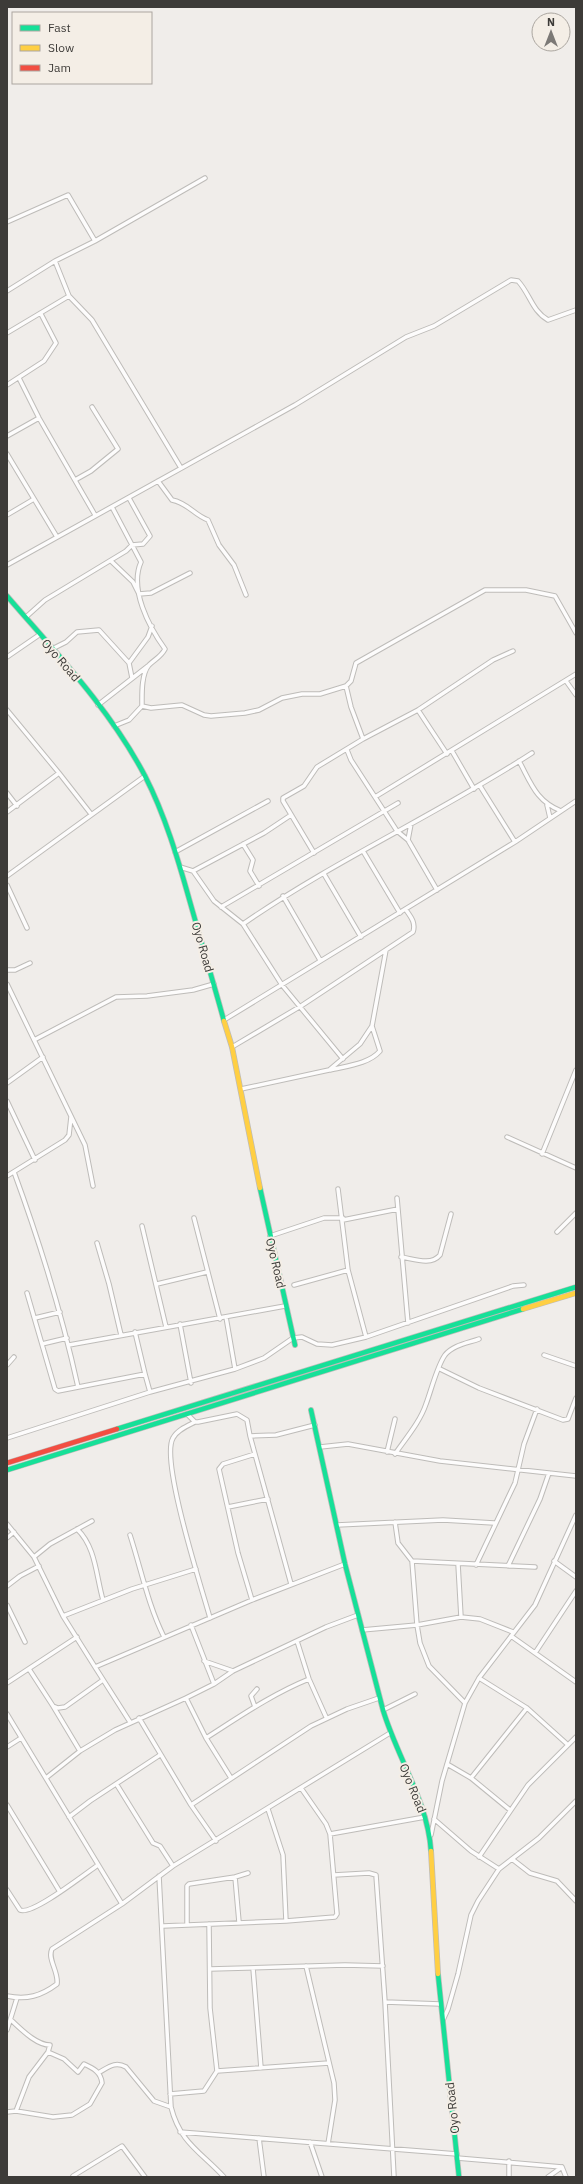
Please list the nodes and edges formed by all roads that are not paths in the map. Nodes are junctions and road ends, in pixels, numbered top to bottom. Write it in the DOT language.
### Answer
graph roads {
  1 [pos="205,178"];
  2 [pos="7,222"];
  3 [pos="94,241"];
  4 [pos="55,261"];
  5 [pos="7,291"];
  6 [pos="69,296"];
  7 [pos="576,310"];
  8 [pos="41,314"];
  9 [pos="7,333"];
  10 [pos="19,378"];
  11 [pos="7,385"];
  12 [pos="92,407"];
  13 [pos="39,418"];
  14 [pos="7,436"];
  15 [pos="7,454"];
  16 [pos="182,468"];
  17 [pos="75,480"];
  18 [pos="158,481"];
  19 [pos="129,498"];
  20 [pos="34,499"];
  21 [pos="112,507"];
  22 [pos="7,515"];
  23 [pos="96,515"];
  24 [pos="57,538"];
  25 [pos="132,544"];
  26 [pos="111,561"];
  27 [pos="7,565"];
  28 [pos="190,573"];
  29 [pos="139,594"];
  30 [pos="246,595"];
  31 [pos="7,596"];
  32 [pos="26,617"];
  33 [pos="152,626"];
  34 [pos="576,633"];
  35 [pos="39,635"];
  36 [pos="52,649"];
  37 [pos="513,651"];
  38 [pos="7,656"];
  39 [pos="128,663"];
  40 [pos="148,666"];
  41 [pos="576,674"];
  42 [pos="132,678"];
  43 [pos="566,681"];
  44 [pos="346,686"];
  45 [pos="576,695"];
  46 [pos="98,705"];
  47 [pos="142,706"];
  48 [pos="7,710"];
  49 [pos="418,710"];
  50 [pos="114,726"];
  51 [pos="363,739"];
  52 [pos="347,750"];
  53 [pos="452,750"];
  54 [pos="532,753"];
  55 [pos="447,754"];
  56 [pos="519,761"];
  57 [pos="59,774"];
  58 [pos="145,776"];
  59 [pos="480,786"];
  60 [pos="474,789"];
  61 [pos="7,793"];
  62 [pos="375,797"];
  63 [pos="268,801"];
  64 [pos="576,801"];
  65 [pos="398,804"];
  66 [pos="547,805"];
  67 [pos="17,806"];
  68 [pos="384,811"];
  69 [pos="561,811"];
  70 [pos="7,812"];
  71 [pos="91,814"];
  72 [pos="292,815"];
  73 [pos="550,818"];
  74 [pos="411,824"];
  75 [pos="397,831"];
  76 [pos="408,840"];
  77 [pos="515,842"];
  78 [pos="243,844"];
  79 [pos="363,851"];
  80 [pos="175,852"];
  81 [pos="314,853"];
  82 [pos="180,867"];
  83 [pos="193,871"];
  84 [pos="324,874"];
  85 [pos="7,876"];
  86 [pos="7,885"];
  87 [pos="259,886"];
  88 [pos="437,890"];
  89 [pos="283,896"];
  90 [pos="221,907"];
  91 [pos="406,910"];
  92 [pos="400,913"];
  93 [pos="243,924"];
  94 [pos="27,928"];
  95 [pos="362,938"];
  96 [pos="386,950"];
  97 [pos="320,960"];
  98 [pos="30,963"];
  99 [pos="7,970"];
  100 [pos="7,984"];
  101 [pos="214,984"];
  102 [pos="282,985"];
  103 [pos="301,1006"];
  104 [pos="224,1020"];
  105 [pos="372,1026"];
  106 [pos="34,1040"];
  107 [pos="232,1048"];
  108 [pos="43,1058"];
  109 [pos="343,1059"];
  110 [pos="330,1070"];
  111 [pos="576,1070"];
  112 [pos="7,1083"];
  113 [pos="241,1089"];
  114 [pos="7,1101"];
  115 [pos="71,1116"];
  116 [pos="507,1137"];
  117 [pos="542,1154"];
  118 [pos="35,1160"];
  119 [pos="576,1168"];
  120 [pos="14,1172"];
  121 [pos="7,1176"];
  122 [pos="94,1186"];
  123 [pos="338,1189"];
  124 [pos="397,1198"];
  125 [pos="398,1209"];
  126 [pos="576,1213"];
  127 [pos="451,1214"];
  128 [pos="194,1218"];
  129 [pos="343,1219"];
  130 [pos="142,1226"];
  131 [pos="557,1232"];
  132 [pos="270,1236"];
  133 [pos="97,1243"];
  134 [pos="401,1257"];
  135 [pos="348,1270"];
  136 [pos="207,1272"];
  137 [pos="157,1284"];
  138 [pos="294,1284"];
  139 [pos="524,1285"];
  140 [pos="576,1287"];
  141 [pos="27,1293"];
  142 [pos="576,1293"];
  143 [pos="285,1306"];
  144 [pos="60,1312"];
  145 [pos="226,1317"];
  146 [pos="35,1318"];
  147 [pos="220,1318"];
  148 [pos="408,1323"];
  149 [pos="180,1324"];
  150 [pos="166,1327"];
  151 [pos="134,1332"];
  152 [pos="121,1335"];
  153 [pos="366,1336"];
  154 [pos="67,1338"];
  155 [pos="293,1338"];
  156 [pos="479,1339"];
  157 [pos="42,1344"];
  158 [pos="69,1345"];
  159 [pos="295,1345"];
  160 [pos="544,1355"];
  161 [pos="14,1357"];
  162 [pos="7,1365"];
  163 [pos="576,1366"];
  164 [pos="235,1369"];
  165 [pos="440,1369"];
  166 [pos="145,1374"];
  167 [pos="191,1383"];
  168 [pos="78,1388"];
  169 [pos="150,1392"];
  170 [pos="576,1398"];
  171 [pos="537,1409"];
  172 [pos="311,1410"];
  173 [pos="187,1414"];
  174 [pos="395,1419"];
  175 [pos="195,1422"];
  176 [pos="315,1425"];
  177 [pos="250,1436"];
  178 [pos="7,1438"];
  179 [pos="320,1447"];
  180 [pos="388,1452"];
  181 [pos="255,1454"];
  182 [pos="395,1454"];
  183 [pos="7,1463"];
  184 [pos="7,1470"];
  185 [pos="519,1470"];
  186 [pos="549,1472"];
  187 [pos="576,1476"];
  188 [pos="268,1499"];
  189 [pos="228,1507"];
  190 [pos="576,1515"];
  191 [pos="92,1521"];
  192 [pos="394,1522"];
  193 [pos="494,1523"];
  194 [pos="7,1524"];
  195 [pos="337,1525"];
  196 [pos="77,1529"];
  197 [pos="14,1532"];
  198 [pos="130,1535"];
  199 [pos="7,1538"];
  200 [pos="34,1557"];
  201 [pos="412,1561"];
  202 [pos="554,1561"];
  203 [pos="345,1564"];
  204 [pos="458,1564"];
  205 [pos="476,1565"];
  206 [pos="39,1566"];
  207 [pos="508,1566"];
  208 [pos="535,1567"];
  209 [pos="196,1569"];
  210 [pos="576,1577"];
  211 [pos="146,1584"];
  212 [pos="291,1584"];
  213 [pos="7,1586"];
  214 [pos="576,1591"];
  215 [pos="103,1600"];
  216 [pos="252,1600"];
  217 [pos="7,1605"];
  218 [pos="358,1615"];
  219 [pos="63,1616"];
  220 [pos="461,1617"];
  221 [pos="210,1618"];
  222 [pos="191,1625"];
  223 [pos="417,1625"];
  224 [pos="362,1630"];
  225 [pos="513,1632"];
  226 [pos="511,1636"];
  227 [pos="164,1637"];
  228 [pos="77,1638"];
  229 [pos="297,1641"];
  230 [pos="25,1642"];
  231 [pos="535,1653"];
  232 [pos="204,1661"];
  233 [pos="95,1667"];
  234 [pos="29,1669"];
  235 [pos="233,1671"];
  236 [pos="479,1678"];
  237 [pos="310,1679"];
  238 [pos="103,1680"];
  239 [pos="576,1681"];
  240 [pos="7,1683"];
  241 [pos="214,1684"];
  242 [pos="258,1689"];
  243 [pos="415,1694"];
  244 [pos="186,1698"];
  245 [pos="379,1698"];
  246 [pos="465,1703"];
  247 [pos="53,1706"];
  248 [pos="255,1706"];
  249 [pos="527,1708"];
  250 [pos="383,1710"];
  251 [pos="7,1714"];
  252 [pos="326,1717"];
  253 [pos="139,1718"];
  254 [pos="130,1722"];
  255 [pos="390,1733"];
  256 [pos="576,1737"];
  257 [pos="21,1738"];
  258 [pos="206,1738"];
  259 [pos="567,1744"];
  260 [pos="7,1747"];
  261 [pos="80,1751"];
  262 [pos="160,1755"];
  263 [pos="447,1764"];
  264 [pos="46,1778"];
  265 [pos="231,1778"];
  266 [pos="471,1778"];
  267 [pos="117,1785"];
  268 [pos="301,1788"];
  269 [pos="576,1802"];
  270 [pos="7,1805"];
  271 [pos="191,1805"];
  272 [pos="268,1808"];
  273 [pos="510,1810"];
  274 [pos="68,1817"];
  275 [pos="425,1817"];
  276 [pos="434,1819"];
  277 [pos="330,1834"];
  278 [pos="430,1836"];
  279 [pos="216,1841"];
  280 [pos="479,1857"];
  281 [pos="512,1859"];
  282 [pos="98,1865"];
  283 [pos="173,1866"];
  284 [pos="499,1869"];
  285 [pos="248,1873"];
  286 [pos="334,1875"];
  287 [pos="159,1876"];
  288 [pos="235,1877"];
  289 [pos="7,1890"];
  290 [pos="60,1892"];
  291 [pos="576,1901"];
  292 [pos="122,1904"];
  293 [pos="286,1921"];
  294 [pos="239,1922"];
  295 [pos="187,1924"];
  296 [pos="209,1924"];
  297 [pos="163,1926"];
  298 [pos="306,1966"];
  299 [pos="383,1966"];
  300 [pos="254,1968"];
  301 [pos="210,1969"];
  302 [pos="7,1996"];
  303 [pos="17,1998"];
  304 [pos="385,2002"];
  305 [pos="440,2004"];
  306 [pos="11,2020"];
  307 [pos="443,2020"];
  308 [pos="7,2030"];
  309 [pos="48,2052"];
  310 [pos="329,2063"];
  311 [pos="262,2068"];
  312 [pos="216,2071"];
  313 [pos="98,2073"];
  314 [pos="170,2094"];
  315 [pos="171,2106"];
  316 [pos="16,2111"];
  317 [pos="7,2112"];
  318 [pos="180,2132"];
  319 [pos="259,2138"];
  320 [pos="310,2142"];
  321 [pos="328,2144"];
  322 [pos="392,2148"];
  323 [pos="457,2156"];
  324 [pos="509,2161"];
  325 [pos="562,2167"];
  326 [pos="73,2176"];
  327 [pos="145,2177"];
  328 [pos="224,2177"];
  329 [pos="264,2177"];
  330 [pos="322,2177"];
  331 [pos="394,2177"];
  332 [pos="459,2177"];
  333 [pos="509,2177"];
  334 [pos="548,2177"];
  335 [pos="566,2177"];
  1 -- 3 [label="street"];
  2 -- 3 [label="street"];
  3 -- 4 [label="street"];
  4 -- 5 [label="street"];
  4 -- 6 [label="street"];
  6 -- 8 [label="street"];
  6 -- 16 [label="street"];
  7 -- 16 [label="street"];
  8 -- 9 [label="street"];
  8 -- 10 [label="street"];
  10 -- 11 [label="street"];
  10 -- 13 [label="street"];
  12 -- 17 [label="street"];
  13 -- 14 [label="street"];
  13 -- 17 [label="street"];
  15 -- 20 [label="street"];
  16 -- 18 [label="street"];
  17 -- 23 [label="street"];
  18 -- 19 [label="street"];
  18 -- 30 [label="street"];
  19 -- 21 [label="street"];
  19 -- 25 [label="street"];
  20 -- 22 [label="street"];
  20 -- 24 [label="street"];
  21 -- 23 [label="street"];
  21 -- 25 [label="street"];
  23 -- 24 [label="street"];
  24 -- 27 [label="street"];
  25 -- 26 [label="street"];
  25 -- 29 [label="street"];
  26 -- 29 [label="street"];
  26 -- 32 [label="street"];
  28 -- 29 [label="street"];
  29 -- 33 [label="street"];
  31 -- 32 [label="main road, Oyo Road"];
  32 -- 35 [label="main road, Oyo Road"];
  33 -- 39 [label="street"];
  33 -- 40 [label="street"];
  34 -- 44 [label="street"];
  35 -- 36 [label="main road, Oyo Road"];
  35 -- 38 [label="street"];
  36 -- 39 [label="street"];
  36 -- 46 [label="main road, Oyo Road"];
  37 -- 49 [label="street"];
  39 -- 42 [label="street"];
  40 -- 42 [label="street"];
  40 -- 47 [label="street"];
  41 -- 43 [label="street"];
  42 -- 46 [label="street"];
  43 -- 45 [label="street"];
  43 -- 53 [label="street"];
  44 -- 47 [label="street"];
  44 -- 51 [label="street"];
  46 -- 50 [label="main road, Oyo Road"];
  47 -- 50 [label="street"];
  48 -- 57 [label="street"];
  49 -- 51 [label="street"];
  49 -- 55 [label="street"];
  50 -- 58 [label="main road, Oyo Road"];
  51 -- 52 [label="street"];
  52 -- 62 [label="street"];
  52 -- 72 [label="street"];
  53 -- 55 [label="street"];
  53 -- 60 [label="street"];
  54 -- 56 [label="street"];
  55 -- 62 [label="street"];
  56 -- 59 [label="street"];
  56 -- 66 [label="street"];
  57 -- 67 [label="street"];
  57 -- 71 [label="street"];
  58 -- 71 [label="street"];
  58 -- 80 [label="main road, Oyo Road"];
  59 -- 60 [label="street"];
  59 -- 77 [label="street"];
  60 -- 74 [label="street"];
  61 -- 67 [label="street"];
  62 -- 68 [label="street"];
  63 -- 80 [label="street"];
  64 -- 69 [label="street"];
  65 -- 68 [label="street"];
  66 -- 69 [label="street"];
  66 -- 73 [label="street"];
  67 -- 70 [label="street"];
  68 -- 75 [label="street"];
  68 -- 81 [label="street"];
  69 -- 73 [label="street"];
  71 -- 85 [label="street"];
  72 -- 78 [label="street"];
  72 -- 81 [label="street"];
  73 -- 77 [label="street"];
  74 -- 75 [label="street"];
  74 -- 76 [label="street"];
  75 -- 76 [label="street"];
  75 -- 79 [label="street"];
  76 -- 88 [label="street"];
  77 -- 88 [label="street"];
  78 -- 83 [label="street"];
  78 -- 87 [label="street"];
  79 -- 84 [label="street"];
  79 -- 92 [label="street"];
  80 -- 82 [label="main road, Oyo Road"];
  81 -- 87 [label="street"];
  82 -- 83 [label="street"];
  82 -- 101 [label="main road, Oyo Road"];
  83 -- 90 [label="street"];
  84 -- 89 [label="street"];
  84 -- 95 [label="street"];
  86 -- 94 [label="street"];
  87 -- 90 [label="street"];
  88 -- 91 [label="street"];
  89 -- 93 [label="street"];
  89 -- 97 [label="street"];
  90 -- 93 [label="street"];
  91 -- 92 [label="street"];
  91 -- 96 [label="street"];
  92 -- 95 [label="street"];
  93 -- 102 [label="street"];
  95 -- 97 [label="street"];
  96 -- 103 [label="street"];
  96 -- 105 [label="street"];
  97 -- 102 [label="street"];
  98 -- 99 [label="street"];
  100 -- 106 [label="street"];
  101 -- 104 [label="main road, Oyo Road"];
  101 -- 106 [label="street"];
  102 -- 103 [label="street"];
  102 -- 104 [label="street"];
  103 -- 107 [label="street"];
  103 -- 109 [label="street"];
  104 -- 107 [label="main road, Oyo Road"];
  105 -- 109 [label="street"];
  105 -- 110 [label="street"];
  106 -- 108 [label="street"];
  107 -- 113 [label="main road, Oyo Road"];
  108 -- 112 [label="street"];
  108 -- 115 [label="street"];
  109 -- 110 [label="street"];
  110 -- 113 [label="street"];
  111 -- 117 [label="street"];
  113 -- 132 [label="main road, Oyo Road"];
  114 -- 118 [label="street"];
  115 -- 118 [label="street"];
  115 -- 122 [label="street"];
  116 -- 117 [label="street"];
  117 -- 119 [label="street"];
  118 -- 120 [label="street"];
  120 -- 121 [label="street"];
  120 -- 144 [label="street"];
  123 -- 129 [label="street"];
  124 -- 125 [label="street"];
  125 -- 129 [label="street"];
  125 -- 134 [label="street"];
  126 -- 131 [label="street"];
  127 -- 134 [label="street"];
  128 -- 136 [label="street"];
  129 -- 132 [label="street"];
  129 -- 135 [label="street"];
  130 -- 137 [label="street"];
  132 -- 143 [label="main road, Oyo Road"];
  133 -- 152 [label="street"];
  134 -- 148 [label="street"];
  135 -- 138 [label="street"];
  135 -- 153 [label="street"];
  136 -- 137 [label="street"];
  136 -- 147 [label="street"];
  137 -- 150 [label="street"];
  139 -- 148 [label="street"];
  140 -- 183 [label="main road"];
  141 -- 146 [label="street"];
  142 -- 173 [label="main road"];
  143 -- 145 [label="street"];
  143 -- 155 [label="main road, Oyo Road"];
  144 -- 146 [label="street"];
  144 -- 154 [label="street"];
  145 -- 147 [label="street"];
  145 -- 164 [label="street"];
  146 -- 157 [label="street"];
  147 -- 149 [label="street"];
  148 -- 153 [label="street"];
  149 -- 150 [label="street"];
  149 -- 167 [label="street"];
  150 -- 151 [label="street"];
  151 -- 152 [label="street"];
  151 -- 166 [label="street"];
  152 -- 158 [label="street"];
  153 -- 155 [label="street"];
  154 -- 157 [label="street"];
  154 -- 158 [label="street"];
  155 -- 159 [label="main road, Oyo Road"];
  155 -- 164 [label="street"];
  156 -- 165 [label="street"];
  157 -- 168 [label="street"];
  158 -- 168 [label="street"];
  160 -- 163 [label="street"];
  161 -- 162 [label="street"];
  164 -- 167 [label="street"];
  165 -- 171 [label="street"];
  165 -- 182 [label="street"];
  166 -- 168 [label="street"];
  166 -- 169 [label="street"];
  167 -- 169 [label="street"];
  169 -- 178 [label="street"];
  170 -- 171 [label="street"];
  171 -- 185 [label="street"];
  172 -- 176 [label="main road, Oyo Road"];
  173 -- 175 [label="street"];
  173 -- 184 [label="main road"];
  174 -- 180 [label="street"];
  175 -- 177 [label="street"];
  175 -- 209 [label="street"];
  176 -- 177 [label="street"];
  176 -- 179 [label="main road, Oyo Road"];
  177 -- 181 [label="street"];
  179 -- 180 [label="street"];
  179 -- 195 [label="main road, Oyo Road"];
  180 -- 182 [label="street"];
  181 -- 188 [label="street"];
  181 -- 189 [label="street"];
  182 -- 185 [label="street"];
  185 -- 186 [label="street"];
  185 -- 193 [label="street"];
  186 -- 187 [label="street"];
  186 -- 207 [label="street"];
  188 -- 189 [label="street"];
  188 -- 212 [label="street"];
  189 -- 216 [label="street"];
  190 -- 202 [label="street"];
  191 -- 196 [label="street"];
  192 -- 193 [label="street"];
  192 -- 195 [label="street"];
  192 -- 201 [label="street"];
  193 -- 205 [label="street"];
  194 -- 197 [label="street"];
  195 -- 203 [label="main road, Oyo Road"];
  196 -- 200 [label="street"];
  196 -- 215 [label="street"];
  197 -- 199 [label="street"];
  197 -- 200 [label="street"];
  198 -- 211 [label="street"];
  200 -- 206 [label="street"];
  201 -- 204 [label="street"];
  201 -- 223 [label="street"];
  202 -- 210 [label="street"];
  202 -- 225 [label="street"];
  203 -- 212 [label="street"];
  203 -- 218 [label="main road, Oyo Road"];
  204 -- 205 [label="street"];
  204 -- 220 [label="street"];
  205 -- 207 [label="street"];
  206 -- 213 [label="street"];
  206 -- 219 [label="street"];
  207 -- 208 [label="street"];
  209 -- 211 [label="street"];
  209 -- 221 [label="street"];
  211 -- 215 [label="street"];
  211 -- 227 [label="street"];
  212 -- 216 [label="street"];
  214 -- 231 [label="street"];
  215 -- 219 [label="street"];
  216 -- 221 [label="street"];
  217 -- 230 [label="street"];
  218 -- 224 [label="main road, Oyo Road"];
  218 -- 229 [label="street"];
  219 -- 228 [label="street"];
  220 -- 223 [label="street"];
  220 -- 225 [label="street"];
  221 -- 222 [label="street"];
  222 -- 227 [label="street"];
  222 -- 232 [label="street"];
  223 -- 224 [label="street"];
  223 -- 246 [label="street"];
  224 -- 245 [label="main road, Oyo Road"];
  225 -- 226 [label="street"];
  226 -- 231 [label="street"];
  226 -- 236 [label="street"];
  227 -- 233 [label="street"];
  228 -- 233 [label="street"];
  228 -- 234 [label="street"];
  229 -- 235 [label="street"];
  229 -- 237 [label="street"];
  231 -- 239 [label="street"];
  232 -- 235 [label="street"];
  232 -- 241 [label="street"];
  233 -- 238 [label="street"];
  234 -- 240 [label="street"];
  234 -- 247 [label="street"];
  235 -- 241 [label="street"];
  236 -- 246 [label="street"];
  236 -- 249 [label="street"];
  237 -- 248 [label="street"];
  237 -- 252 [label="street"];
  238 -- 247 [label="street"];
  238 -- 254 [label="street"];
  241 -- 244 [label="street"];
  242 -- 248 [label="street"];
  243 -- 250 [label="street"];
  244 -- 253 [label="street"];
  244 -- 258 [label="street"];
  245 -- 250 [label="main road, Oyo Road"];
  245 -- 252 [label="street"];
  246 -- 263 [label="street"];
  247 -- 261 [label="street"];
  248 -- 258 [label="street"];
  249 -- 259 [label="street"];
  249 -- 266 [label="street"];
  250 -- 255 [label="main road, Oyo Road"];
  251 -- 257 [label="street"];
  252 -- 265 [label="street"];
  253 -- 254 [label="street"];
  253 -- 262 [label="street"];
  254 -- 261 [label="street"];
  255 -- 268 [label="street"];
  255 -- 275 [label="main road, Oyo Road"];
  256 -- 259 [label="street"];
  257 -- 260 [label="street"];
  257 -- 264 [label="street"];
  258 -- 265 [label="street"];
  259 -- 273 [label="street"];
  261 -- 264 [label="street"];
  262 -- 267 [label="street"];
  262 -- 271 [label="street"];
  263 -- 266 [label="street"];
  263 -- 276 [label="street"];
  264 -- 274 [label="street"];
  265 -- 271 [label="street"];
  266 -- 273 [label="street"];
  267 -- 274 [label="street"];
  267 -- 283 [label="street"];
  268 -- 272 [label="street"];
  268 -- 277 [label="street"];
  269 -- 281 [label="street"];
  270 -- 290 [label="street"];
  271 -- 279 [label="street"];
  272 -- 279 [label="street"];
  272 -- 293 [label="street"];
  273 -- 280 [label="street"];
  274 -- 282 [label="street"];
  275 -- 277 [label="street"];
  275 -- 278 [label="main road, Oyo Road"];
  276 -- 278 [label="street"];
  276 -- 280 [label="street"];
  277 -- 286 [label="street"];
  278 -- 305 [label="main road, Oyo Road"];
  279 -- 283 [label="street"];
  280 -- 284 [label="street"];
  281 -- 284 [label="street"];
  281 -- 291 [label="street"];
  282 -- 290 [label="street"];
  282 -- 292 [label="street"];
  283 -- 287 [label="street"];
  284 -- 307 [label="street"];
  285 -- 288 [label="street"];
  286 -- 293 [label="street"];
  286 -- 299 [label="street"];
  287 -- 292 [label="street"];
  287 -- 297 [label="street"];
  288 -- 294 [label="street"];
  288 -- 295 [label="street"];
  289 -- 290 [label="street"];
  292 -- 303 [label="street"];
  293 -- 294 [label="street"];
  294 -- 296 [label="street"];
  295 -- 296 [label="street"];
  295 -- 297 [label="street"];
  296 -- 301 [label="street"];
  297 -- 314 [label="street"];
  298 -- 299 [label="street"];
  298 -- 300 [label="street"];
  298 -- 310 [label="street"];
  299 -- 304 [label="street"];
  300 -- 301 [label="street"];
  300 -- 311 [label="street"];
  301 -- 312 [label="street"];
  302 -- 303 [label="street"];
  303 -- 306 [label="street"];
  304 -- 305 [label="street"];
  304 -- 322 [label="street"];
  305 -- 307 [label="main road, Oyo Road"];
  306 -- 308 [label="street"];
  306 -- 309 [label="street"];
  307 -- 323 [label="main road, Oyo Road"];
  309 -- 313 [label="street"];
  309 -- 316 [label="street"];
  310 -- 311 [label="street"];
  310 -- 321 [label="street"];
  311 -- 312 [label="street"];
  312 -- 314 [label="street"];
  313 -- 315 [label="street"];
  313 -- 316 [label="street"];
  314 -- 315 [label="street"];
  315 -- 318 [label="street"];
  316 -- 317 [label="street"];
  318 -- 319 [label="street"];
  318 -- 328 [label="street"];
  319 -- 320 [label="street"];
  319 -- 329 [label="street"];
  320 -- 321 [label="street"];
  320 -- 330 [label="street"];
  321 -- 322 [label="street"];
  322 -- 323 [label="street"];
  322 -- 331 [label="street"];
  323 -- 324 [label="street"];
  323 -- 332 [label="main road, Oyo Road"];
  324 -- 325 [label="street"];
  324 -- 333 [label="street"];
  325 -- 334 [label="street"];
  325 -- 335 [label="street"];
  326 -- 327 [label="street"];
}
